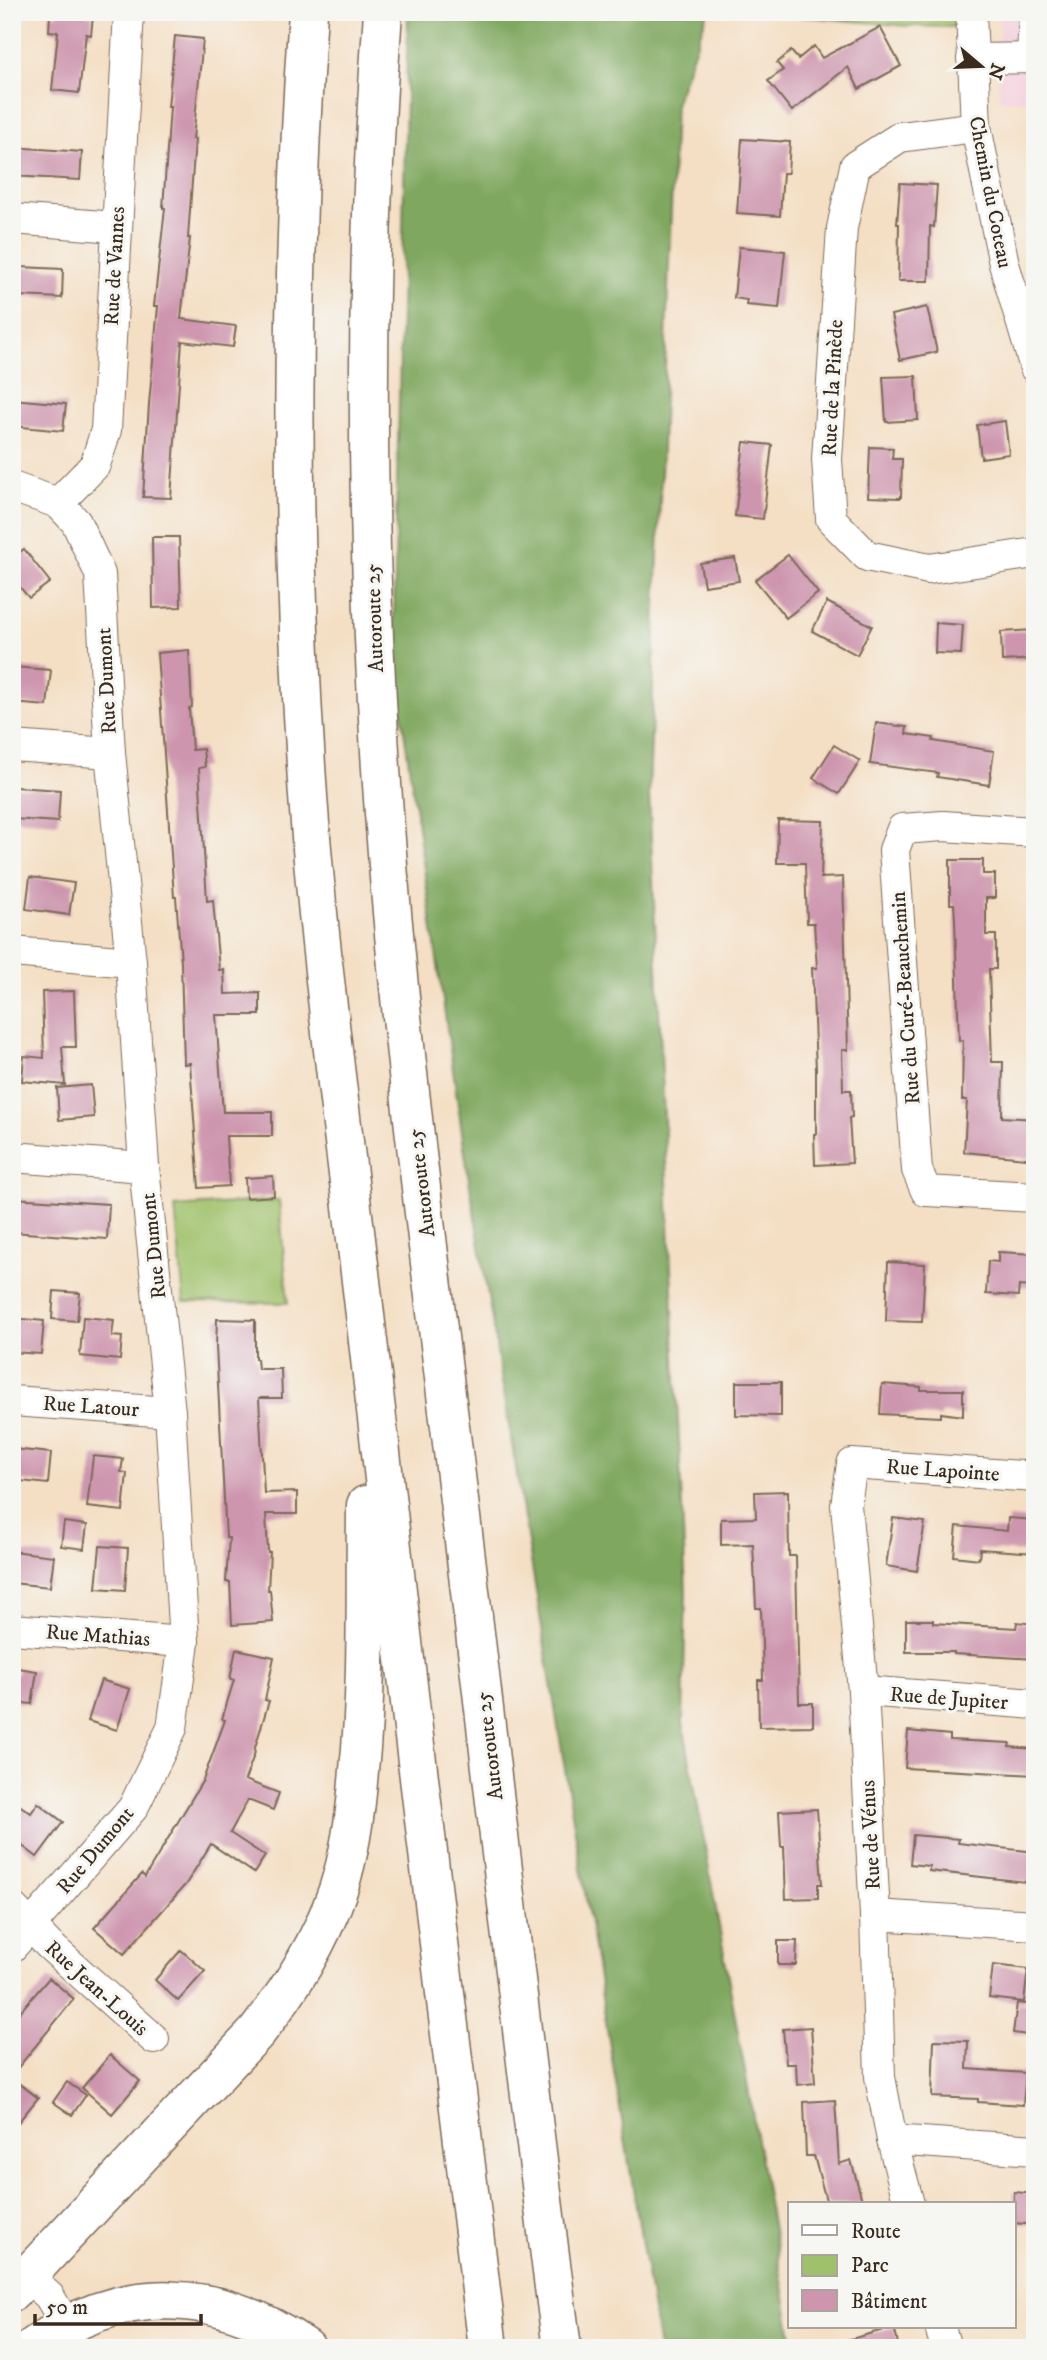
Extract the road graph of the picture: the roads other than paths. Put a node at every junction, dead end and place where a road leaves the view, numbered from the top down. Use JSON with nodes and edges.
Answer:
{"nodes":[{"id":1,"x":129,"y":12,"type":"edge"},
{"id":2,"x":308,"y":12,"type":"edge"},
{"id":3,"x":383,"y":12,"type":"edge"},
{"id":4,"x":971,"y":12,"type":"edge"},
{"id":5,"x":1034,"y":12,"type":"edge"},
{"id":6,"x":1033,"y":57,"type":"edge"},
{"id":7,"x":972,"y":59,"type":"junction"},
{"id":8,"x":976,"y":127,"type":"junction"},
{"id":9,"x":12,"y":219,"type":"edge"},
{"id":10,"x":116,"y":227,"type":"junction"},
{"id":11,"x":1035,"y":368,"type":"edge"},
{"id":12,"x":12,"y":487,"type":"edge"},
{"id":13,"x":58,"y":503,"type":"junction"},
{"id":14,"x":1035,"y":553,"type":"edge"},
{"id":15,"x":12,"y":746,"type":"edge"},
{"id":16,"x":110,"y":753,"type":"junction"},
{"id":17,"x":1035,"y":832,"type":"edge"},
{"id":18,"x":12,"y":952,"type":"edge"},
{"id":19,"x":131,"y":961,"type":"junction"},
{"id":20,"x":12,"y":1157,"type":"edge"},
{"id":21,"x":144,"y":1167,"type":"junction"},
{"id":22,"x":1035,"y":1197,"type":"edge"},
{"id":23,"x":368,"y":1339,"type":"junction"},
{"id":24,"x":12,"y":1401,"type":"edge"},
{"id":25,"x":170,"y":1412,"type":"junction"},
{"id":26,"x":852,"y":1464,"type":"joint"},
{"id":27,"x":1035,"y":1477,"type":"edge"},
{"id":28,"x":12,"y":1629,"type":"edge"},
{"id":29,"x":184,"y":1642,"type":"junction"},
{"id":30,"x":863,"y":1691,"type":"junction"},
{"id":31,"x":1035,"y":1704,"type":"edge"},
{"id":32,"x":875,"y":1915,"type":"junction"},
{"id":33,"x":1035,"y":1926,"type":"edge"},
{"id":34,"x":18,"y":1927,"type":"edge"},
{"id":35,"x":154,"y":2039,"type":"dead end"},
{"id":36,"x":892,"y":2140,"type":"junction"},
{"id":37,"x":1035,"y":2150,"type":"edge"},
{"id":38,"x":908,"y":2202,"type":"edge"},
{"id":39,"x":19,"y":2284,"type":"edge"},
{"id":40,"x":67,"y":2326,"type":"junction"},
{"id":41,"x":940,"y":2328,"type":"edge"},
{"id":42,"x":562,"y":2340,"type":"edge"},
{"id":43,"x":32,"y":2348,"type":"edge"},
{"id":44,"x":306,"y":2348,"type":"edge"},
{"id":45,"x":488,"y":2348,"type":"edge"},
{"id":46,"x":946,"y":2348,"type":"edge"}],
"edges":[{"from":1,"to":10,"type":"street","name":"Rue de Vannes"},
{"from":2,"to":23,"type":"highway"},
{"from":3,"to":42,"type":"highway","name":"Autoroute 25"},
{"from":4,"to":7,"type":"street","name":"Chemin du Coteau"},
{"from":5,"to":6,"type":"street"},
{"from":6,"to":7,"type":"street"},
{"from":7,"to":8,"type":"street","name":"Chemin du Coteau"},
{"from":8,"to":11,"type":"street","name":"Chemin du Coteau"},
{"from":8,"to":14,"type":"street","name":"Rue de la Pinède"},
{"from":9,"to":10,"type":"street"},
{"from":10,"to":13,"type":"street","name":"Rue de Vannes"},
{"from":12,"to":13,"type":"street"},
{"from":13,"to":16,"type":"street","name":"Rue Dumont"},
{"from":15,"to":16,"type":"street"},
{"from":16,"to":19,"type":"street","name":"Rue Dumont"},
{"from":17,"to":22,"type":"street","name":"Rue du Curé-Beauchemin"},
{"from":18,"to":19,"type":"street"},
{"from":19,"to":21,"type":"street","name":"Rue Dumont"},
{"from":20,"to":21,"type":"street"},
{"from":21,"to":25,"type":"street","name":"Rue Dumont"},
{"from":23,"to":39,"type":"highway"},
{"from":23,"to":45,"type":"highway"},
{"from":24,"to":25,"type":"street","name":"Rue Latour"},
{"from":25,"to":29,"type":"street","name":"Rue Dumont"},
{"from":26,"to":27,"type":"street","name":"Rue Lapointe"},
{"from":26,"to":30,"type":"street","name":"Rue de Vénus"},
{"from":28,"to":29,"type":"street","name":"Rue Mathias"},
{"from":29,"to":34,"type":"street","name":"Rue Dumont"},
{"from":30,"to":31,"type":"street","name":"Rue de Jupiter"},
{"from":30,"to":32,"type":"street","name":"Rue de Vénus"},
{"from":32,"to":33,"type":"street"},
{"from":32,"to":36,"type":"street","name":"Rue de Vénus"},
{"from":34,"to":35,"type":"street","name":"Rue Jean-Louis"},
{"from":36,"to":37,"type":"street"},
{"from":36,"to":38,"type":"street","name":"Rue de Vénus"},
{"from":39,"to":40,"type":"street"},
{"from":40,"to":43,"type":"highway"},
{"from":40,"to":44,"type":"highway"},
{"from":41,"to":46,"type":"street"}]}
